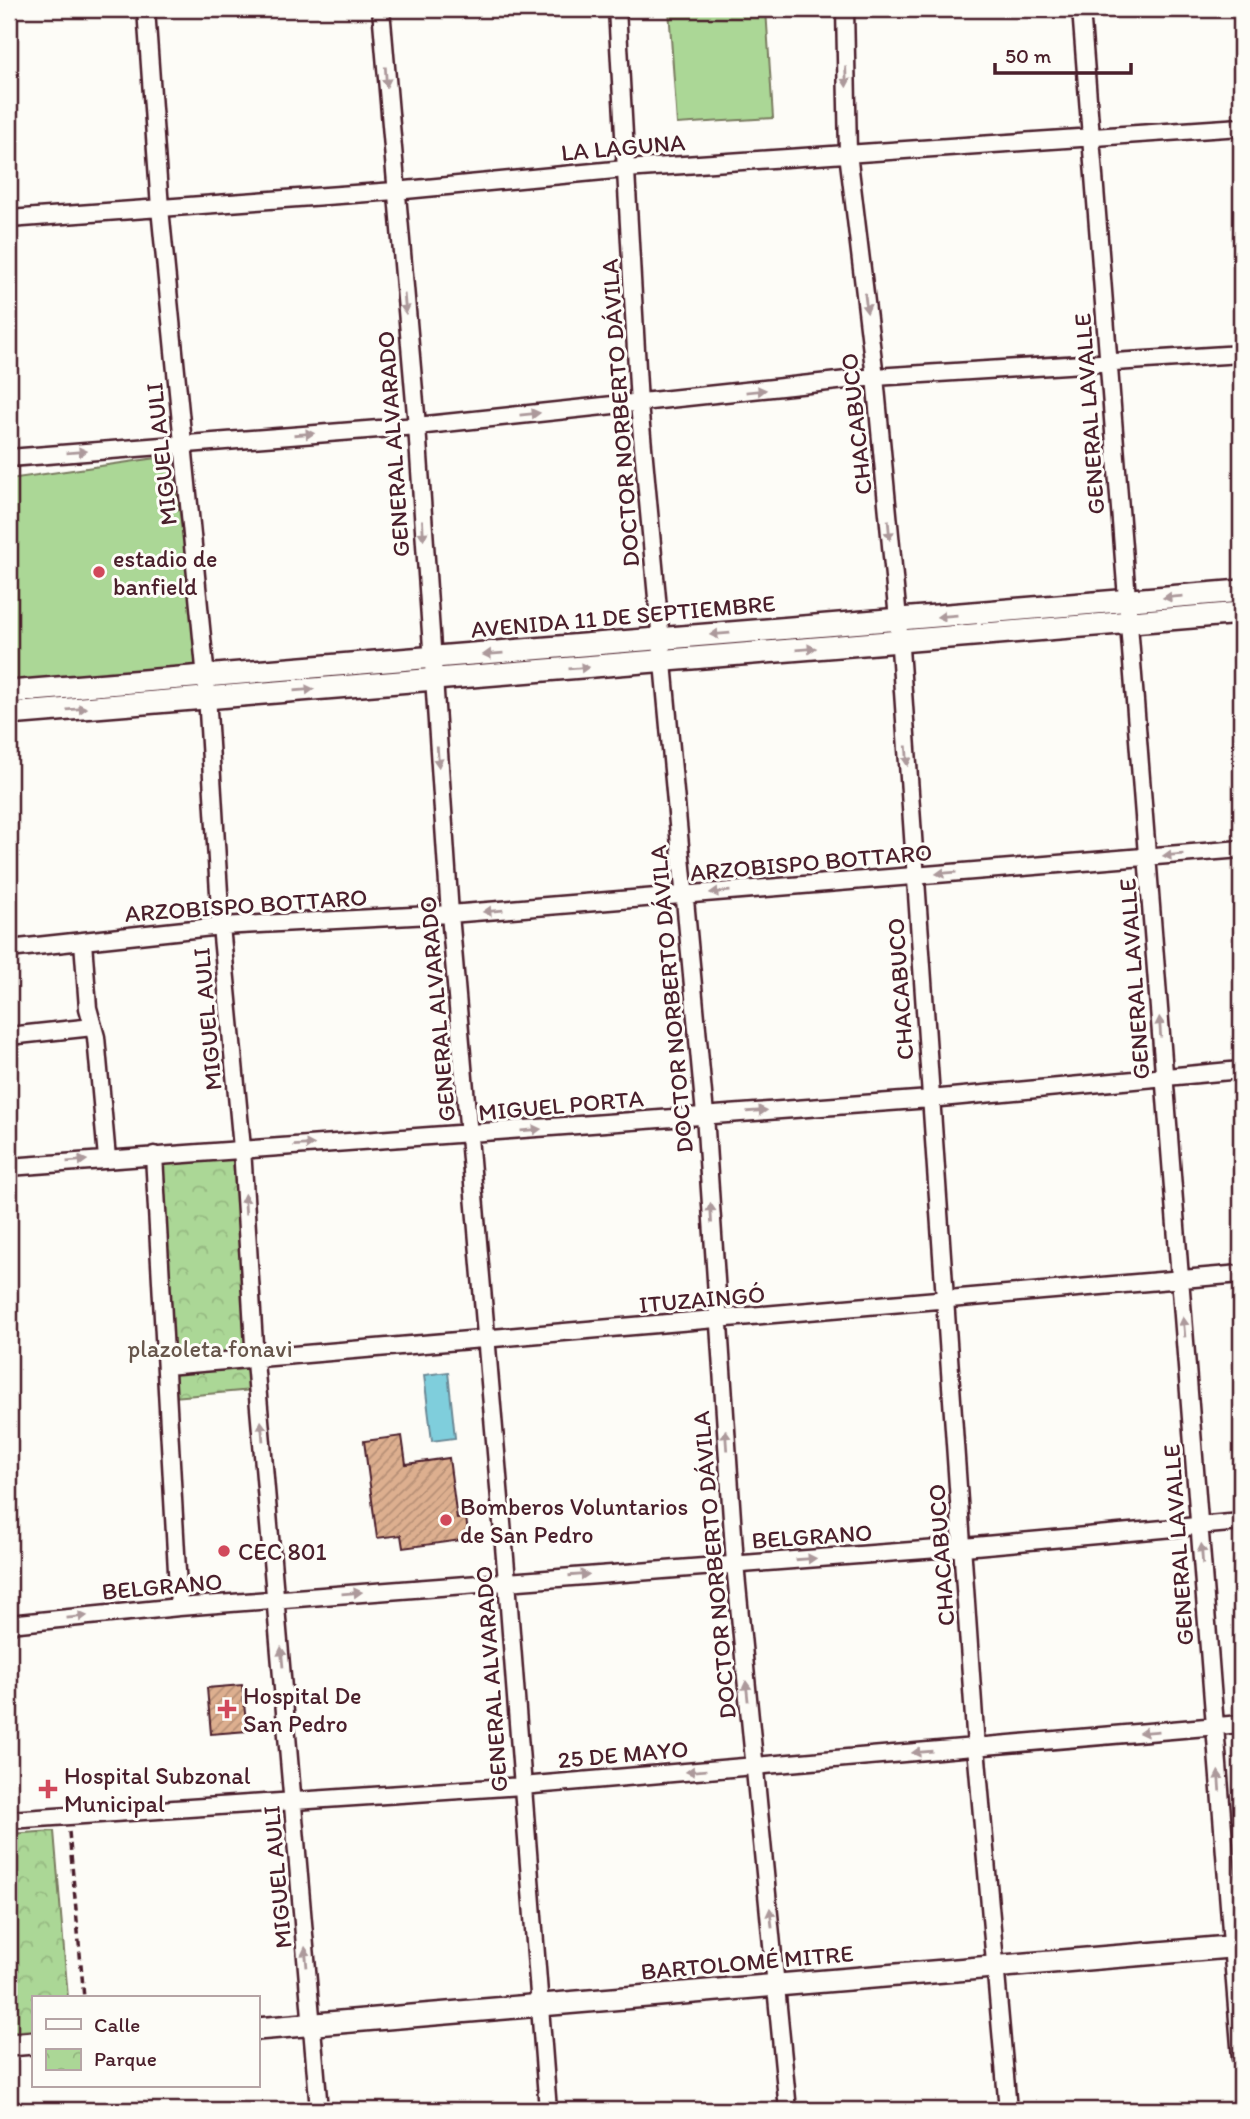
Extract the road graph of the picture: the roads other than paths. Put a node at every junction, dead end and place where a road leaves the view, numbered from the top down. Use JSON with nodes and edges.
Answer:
{"nodes":[{"id":1,"x":146,"y":9,"type":"edge"},
{"id":2,"x":382,"y":9,"type":"edge"},
{"id":3,"x":617,"y":9,"type":"edge"},
{"id":4,"x":845,"y":9,"type":"edge"},
{"id":5,"x":1081,"y":9,"type":"edge"},
{"id":6,"x":1241,"y":127,"type":"edge"},
{"id":7,"x":1091,"y":140,"type":"junction"},
{"id":8,"x":848,"y":153,"type":"junction"},
{"id":9,"x":625,"y":169,"type":"junction"},
{"id":10,"x":395,"y":191,"type":"junction"},
{"id":11,"x":160,"y":208,"type":"junction"},
{"id":12,"x":9,"y":219,"type":"edge"},
{"id":13,"x":1241,"y":354,"type":"edge"},
{"id":14,"x":1108,"y":363,"type":"junction"},
{"id":15,"x":875,"y":377,"type":"junction"},
{"id":16,"x":639,"y":404,"type":"junction"},
{"id":17,"x":417,"y":426,"type":"junction"},
{"id":18,"x":183,"y":444,"type":"junction"},
{"id":19,"x":9,"y":458,"type":"edge"},
{"id":20,"x":1241,"y":591,"type":"edge"},
{"id":21,"x":1126,"y":601,"type":"junction"},
{"id":22,"x":1241,"y":613,"type":"edge"},
{"id":23,"x":898,"y":620,"type":"junction"},
{"id":24,"x":1127,"y":623,"type":"junction"},
{"id":25,"x":899,"y":642,"type":"junction"},
{"id":26,"x":662,"y":650,"type":"junction"},
{"id":27,"x":431,"y":669,"type":"junction"},
{"id":28,"x":207,"y":688,"type":"junction"},
{"id":29,"x":9,"y":692,"type":"edge"},
{"id":30,"x":9,"y":714,"type":"edge"},
{"id":31,"x":1241,"y":849,"type":"edge"},
{"id":32,"x":1147,"y":857,"type":"junction"},
{"id":33,"x":915,"y":876,"type":"junction"},
{"id":34,"x":684,"y":895,"type":"junction"},
{"id":35,"x":450,"y":914,"type":"junction"},
{"id":36,"x":221,"y":926,"type":"junction"},
{"id":37,"x":83,"y":942,"type":"junction"},
{"id":38,"x":9,"y":949,"type":"edge"},
{"id":39,"x":93,"y":1027,"type":"junction"},
{"id":40,"x":9,"y":1036,"type":"edge"},
{"id":41,"x":1241,"y":1070,"type":"edge"},
{"id":42,"x":1164,"y":1077,"type":"junction"},
{"id":43,"x":930,"y":1099,"type":"junction"},
{"id":44,"x":705,"y":1115,"type":"junction"},
{"id":45,"x":471,"y":1135,"type":"junction"},
{"id":46,"x":242,"y":1148,"type":"junction"},
{"id":47,"x":154,"y":1155,"type":"junction"},
{"id":48,"x":107,"y":1158,"type":"junction"},
{"id":49,"x":9,"y":1167,"type":"edge"},
{"id":50,"x":1241,"y":1274,"type":"edge"},
{"id":51,"x":1180,"y":1280,"type":"junction"},
{"id":52,"x":943,"y":1300,"type":"junction"},
{"id":53,"x":717,"y":1321,"type":"junction"},
{"id":54,"x":486,"y":1341,"type":"junction"},
{"id":55,"x":255,"y":1361,"type":"junction"},
{"id":56,"x":166,"y":1366,"type":"junction"},
{"id":57,"x":1241,"y":1522,"type":"edge"},
{"id":58,"x":1199,"y":1526,"type":"junction"},
{"id":59,"x":964,"y":1547,"type":"junction"},
{"id":60,"x":734,"y":1564,"type":"junction"},
{"id":61,"x":507,"y":1581,"type":"junction"},
{"id":62,"x":277,"y":1599,"type":"junction"},
{"id":63,"x":179,"y":1607,"type":"junction"},
{"id":64,"x":9,"y":1624,"type":"edge"},
{"id":65,"x":1241,"y":1724,"type":"edge"},
{"id":66,"x":1215,"y":1726,"type":"junction"},
{"id":67,"x":976,"y":1747,"type":"junction"},
{"id":68,"x":755,"y":1766,"type":"junction"},
{"id":69,"x":522,"y":1786,"type":"junction"},
{"id":70,"x":294,"y":1802,"type":"junction"},
{"id":71,"x":9,"y":1820,"type":"edge"},
{"id":72,"x":1237,"y":1946,"type":"edge"},
{"id":73,"x":996,"y":1967,"type":"junction"},
{"id":74,"x":778,"y":1986,"type":"junction"},
{"id":75,"x":539,"y":2006,"type":"junction"},
{"id":76,"x":312,"y":2025,"type":"junction"},
{"id":77,"x":259,"y":2029,"type":"edge"},
{"id":78,"x":32,"y":2043,"type":"edge"},
{"id":79,"x":9,"y":2045,"type":"edge"},
{"id":80,"x":1241,"y":2059,"type":"edge"},
{"id":81,"x":319,"y":2110,"type":"edge"},
{"id":82,"x":548,"y":2110,"type":"edge"},
{"id":83,"x":788,"y":2110,"type":"edge"},
{"id":84,"x":1008,"y":2110,"type":"edge"}],
"edges":[{"from":1,"to":11,"type":"street","name":"MIGUEL AULI"},
{"from":2,"to":10,"type":"street","name":"GENERAL ALVARADO","one_way":true},
{"from":3,"to":9,"type":"street","name":"DOCTOR NORBERTO DÁVILA"},
{"from":4,"to":8,"type":"street","name":"CHACABUCO","one_way":true},
{"from":5,"to":7,"type":"street","name":"GENERAL LAVALLE"},
{"from":6,"to":7,"type":"street","name":"LA LAGUNA"},
{"from":7,"to":8,"type":"street","name":"LA LAGUNA"},
{"from":7,"to":14,"type":"street","name":"GENERAL LAVALLE"},
{"from":8,"to":9,"type":"street","name":"LA LAGUNA"},
{"from":8,"to":15,"type":"street","name":"CHACABUCO","one_way":true},
{"from":9,"to":10,"type":"street","name":"LA LAGUNA"},
{"from":9,"to":16,"type":"street","name":"DOCTOR NORBERTO DÁVILA"},
{"from":10,"to":11,"type":"street","name":"LA LAGUNA"},
{"from":10,"to":17,"type":"street","name":"GENERAL ALVARADO","one_way":true},
{"from":11,"to":12,"type":"street","name":"LA LAGUNA"},
{"from":11,"to":18,"type":"street","name":"MIGUEL AULI"},
{"from":13,"to":14,"type":"street"},
{"from":14,"to":15,"type":"street"},
{"from":14,"to":21,"type":"street","name":"GENERAL LAVALLE"},
{"from":16,"to":15,"type":"street","one_way":true},
{"from":15,"to":23,"type":"street","name":"CHACABUCO","one_way":true},
{"from":17,"to":16,"type":"street","one_way":true},
{"from":16,"to":26,"type":"street","name":"DOCTOR NORBERTO DÁVILA"},
{"from":18,"to":17,"type":"street","one_way":true},
{"from":17,"to":27,"type":"street","name":"GENERAL ALVARADO","one_way":true},
{"from":19,"to":18,"type":"street","one_way":true},
{"from":18,"to":28,"type":"street","name":"MIGUEL AULI"},
{"from":20,"to":21,"type":"main road","name":"AVENIDA 11 DE SEPTIEMBRE","one_way":true},
{"from":21,"to":23,"type":"main road","name":"AVENIDA 11 DE SEPTIEMBRE","one_way":true},
{"from":21,"to":24,"type":"street","name":"GENERAL LAVALLE"},
{"from":22,"to":24,"type":"main road","name":"AVENIDA 11 DE SEPTIEMBRE"},
{"from":23,"to":25,"type":"street","name":"CHACABUCO"},
{"from":23,"to":26,"type":"main road","name":"AVENIDA 11 DE SEPTIEMBRE","one_way":true},
{"from":24,"to":25,"type":"main road","name":"AVENIDA 11 DE SEPTIEMBRE"},
{"from":24,"to":32,"type":"street","name":"GENERAL LAVALLE"},
{"from":26,"to":25,"type":"main road","name":"AVENIDA 11 DE SEPTIEMBRE","one_way":true},
{"from":25,"to":33,"type":"street","name":"CHACABUCO","one_way":true},
{"from":26,"to":27,"type":"main road","name":"AVENIDA 11 DE SEPTIEMBRE"},
{"from":26,"to":34,"type":"street","name":"DOCTOR NORBERTO DÁVILA"},
{"from":27,"to":28,"type":"main road","name":"AVENIDA 11 DE SEPTIEMBRE"},
{"from":27,"to":35,"type":"street","name":"GENERAL ALVARADO","one_way":true},
{"from":28,"to":29,"type":"main road","name":"AVENIDA 11 DE SEPTIEMBRE"},
{"from":30,"to":28,"type":"main road","name":"AVENIDA 11 DE SEPTIEMBRE","one_way":true},
{"from":28,"to":36,"type":"street","name":"MIGUEL AULI"},
{"from":31,"to":32,"type":"street","name":"ARZOBISPO BOTTARO","one_way":true},
{"from":32,"to":33,"type":"street","name":"ARZOBISPO BOTTARO","one_way":true},
{"from":42,"to":32,"type":"street","name":"GENERAL LAVALLE","one_way":true},
{"from":33,"to":34,"type":"street","name":"ARZOBISPO BOTTARO","one_way":true},
{"from":33,"to":43,"type":"street","name":"CHACABUCO"},
{"from":34,"to":35,"type":"street","name":"ARZOBISPO BOTTARO","one_way":true},
{"from":34,"to":44,"type":"street","name":"DOCTOR NORBERTO DÁVILA"},
{"from":35,"to":36,"type":"street","name":"ARZOBISPO BOTTARO"},
{"from":35,"to":45,"type":"street","name":"GENERAL ALVARADO"},
{"from":36,"to":37,"type":"street","name":"ARZOBISPO BOTTARO"},
{"from":36,"to":46,"type":"street","name":"MIGUEL AULI"},
{"from":37,"to":38,"type":"street","name":"ARZOBISPO BOTTARO"},
{"from":37,"to":39,"type":"street"},
{"from":39,"to":40,"type":"street"},
{"from":39,"to":48,"type":"street"},
{"from":41,"to":42,"type":"street","name":"MIGUEL PORTA"},
{"from":42,"to":43,"type":"street","name":"MIGUEL PORTA"},
{"from":42,"to":51,"type":"street","name":"GENERAL LAVALLE"},
{"from":44,"to":43,"type":"street","name":"MIGUEL PORTA","one_way":true},
{"from":43,"to":52,"type":"street","name":"CHACABUCO"},
{"from":45,"to":44,"type":"street","name":"MIGUEL PORTA","one_way":true},
{"from":53,"to":44,"type":"street","name":"DOCTOR NORBERTO DÁVILA","one_way":true},
{"from":46,"to":45,"type":"street","name":"MIGUEL PORTA","one_way":true},
{"from":45,"to":54,"type":"street","name":"GENERAL ALVARADO"},
{"from":46,"to":47,"type":"street","name":"MIGUEL PORTA"},
{"from":55,"to":46,"type":"street","name":"MIGUEL AULI","one_way":true},
{"from":47,"to":48,"type":"street","name":"MIGUEL PORTA"},
{"from":47,"to":56,"type":"street"},
{"from":49,"to":48,"type":"street","name":"MIGUEL PORTA","one_way":true},
{"from":50,"to":51,"type":"street","name":"ITUZAINGÓ"},
{"from":51,"to":52,"type":"street","name":"ITUZAINGÓ"},
{"from":58,"to":51,"type":"street","name":"GENERAL LAVALLE","one_way":true},
{"from":52,"to":53,"type":"street","name":"ITUZAINGÓ"},
{"from":52,"to":59,"type":"street","name":"CHACABUCO"},
{"from":53,"to":54,"type":"street","name":"ITUZAINGÓ"},
{"from":60,"to":53,"type":"street","name":"DOCTOR NORBERTO DÁVILA","one_way":true},
{"from":54,"to":55,"type":"street","name":"ITUZAINGÓ"},
{"from":54,"to":61,"type":"street","name":"GENERAL ALVARADO"},
{"from":55,"to":56,"type":"street","name":"ITUZAINGÓ"},
{"from":62,"to":55,"type":"street","name":"MIGUEL AULI","one_way":true},
{"from":56,"to":63,"type":"street"},
{"from":57,"to":58,"type":"street","name":"BELGRANO"},
{"from":58,"to":59,"type":"street","name":"BELGRANO"},
{"from":66,"to":58,"type":"street","name":"GENERAL LAVALLE","one_way":true},
{"from":60,"to":59,"type":"street","name":"BELGRANO","one_way":true},
{"from":59,"to":67,"type":"street","name":"CHACABUCO"},
{"from":61,"to":60,"type":"street","name":"BELGRANO","one_way":true},
{"from":68,"to":60,"type":"street","name":"DOCTOR NORBERTO DÁVILA","one_way":true},
{"from":62,"to":61,"type":"street","name":"BELGRANO","one_way":true},
{"from":61,"to":69,"type":"street","name":"GENERAL ALVARADO"},
{"from":62,"to":63,"type":"street","name":"BELGRANO"},
{"from":70,"to":62,"type":"street","name":"MIGUEL AULI","one_way":true},
{"from":64,"to":63,"type":"street","name":"BELGRANO","one_way":true},
{"from":65,"to":66,"type":"street","name":"25 DE MAYO"},
{"from":66,"to":67,"type":"street","name":"25 DE MAYO","one_way":true},
{"from":72,"to":66,"type":"street","name":"GENERAL LAVALLE","one_way":true},
{"from":67,"to":68,"type":"street","name":"25 DE MAYO","one_way":true},
{"from":67,"to":73,"type":"street","name":"CHACABUCO"},
{"from":68,"to":69,"type":"street","name":"25 DE MAYO","one_way":true},
{"from":74,"to":68,"type":"street","name":"DOCTOR NORBERTO DÁVILA","one_way":true},
{"from":69,"to":70,"type":"street","name":"25 DE MAYO"},
{"from":69,"to":75,"type":"street","name":"GENERAL ALVARADO"},
{"from":70,"to":71,"type":"street","name":"25 DE MAYO"},
{"from":76,"to":70,"type":"street","name":"MIGUEL AULI","one_way":true},
{"from":72,"to":73,"type":"main road","name":"BARTOLOMÉ MITRE"},
{"from":72,"to":80,"type":"street","name":"GENERAL LAVALLE"},
{"from":73,"to":74,"type":"main road","name":"BARTOLOMÉ MITRE"},
{"from":73,"to":84,"type":"street","name":"CHACABUCO"},
{"from":74,"to":75,"type":"main road","name":"BARTOLOMÉ MITRE"},
{"from":74,"to":83,"type":"street","name":"DOCTOR NORBERTO DÁVILA"},
{"from":75,"to":76,"type":"main road","name":"BARTOLOMÉ MITRE"},
{"from":75,"to":82,"type":"street","name":"GENERAL ALVARADO"},
{"from":76,"to":77,"type":"main road","name":"BARTOLOMÉ MITRE"},
{"from":76,"to":81,"type":"street","name":"MIGUEL AULI"},
{"from":78,"to":79,"type":"main road"}]}
